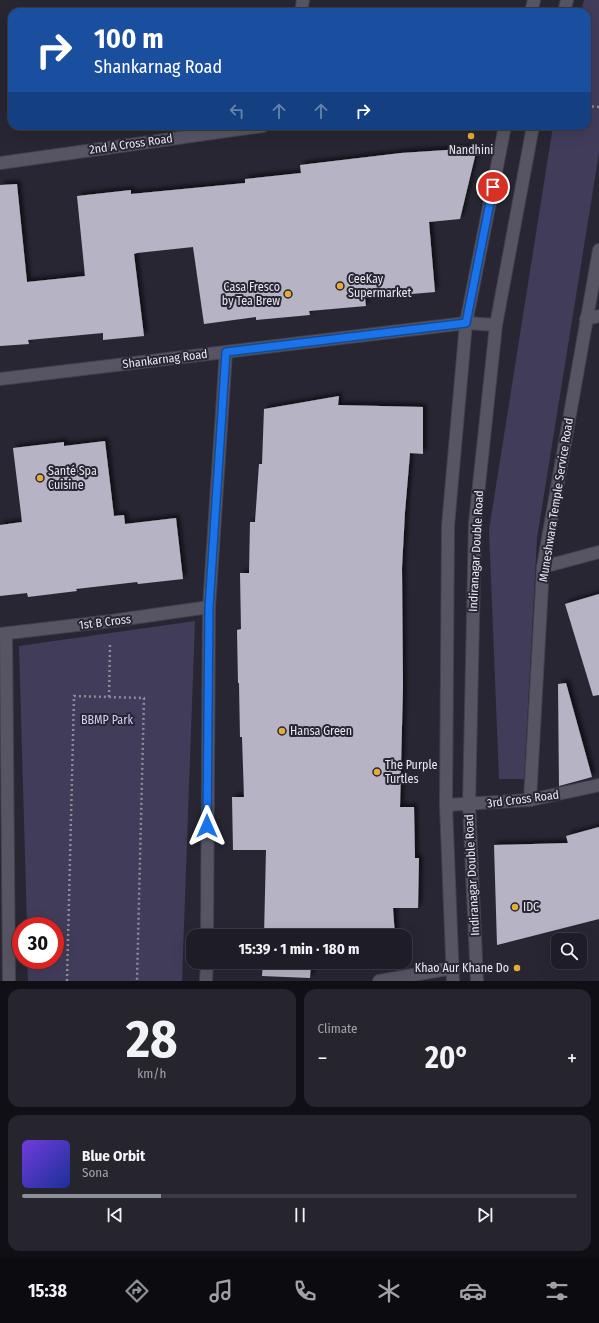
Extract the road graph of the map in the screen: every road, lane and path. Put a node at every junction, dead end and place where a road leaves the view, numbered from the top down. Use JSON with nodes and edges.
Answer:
{"nodes":[{"id":1,"x":235,"y":130,"type":"edge"},
{"id":2,"x":504,"y":130,"type":"edge"},
{"id":3,"x":532,"y":130,"type":"edge"},
{"id":4,"x":0,"y":163,"type":"edge"},
{"id":5,"x":599,"y":250,"type":"edge"},
{"id":6,"x":599,"y":316,"type":"edge"},
{"id":7,"x":586,"y":319,"type":"junction"},
{"id":8,"x":466,"y":323,"type":"junction"},
{"id":9,"x":496,"y":324,"type":"junction"},
{"id":10,"x":226,"y":352,"type":"junction"},
{"id":11,"x":0,"y":379,"type":"edge"},
{"id":12,"x":599,"y":552,"type":"edge"},
{"id":13,"x":543,"y":567,"type":"junction"},
{"id":14,"x":209,"y":607,"type":"junction"},
{"id":15,"x":111,"y":621,"type":"junction"},
{"id":16,"x":3,"y":634,"type":"edge"},
{"id":17,"x":108,"y":697,"type":"junction"},
{"id":18,"x":599,"y":785,"type":"edge"},
{"id":19,"x":530,"y":800,"type":"junction"},
{"id":20,"x":446,"y":805,"type":"junction"},
{"id":21,"x":469,"y":805,"type":"junction"},
{"id":22,"x":207,"y":929,"type":"edge"},
{"id":23,"x":452,"y":968,"type":"junction"},
{"id":24,"x":206,"y":969,"type":"edge"},
{"id":25,"x":9,"y":981,"type":"edge"},
{"id":26,"x":67,"y":981,"type":"edge"},
{"id":27,"x":137,"y":981,"type":"edge"},
{"id":28,"x":206,"y":981,"type":"edge"},
{"id":29,"x":379,"y":981,"type":"edge"},
{"id":30,"x":453,"y":981,"type":"edge"},
{"id":31,"x":477,"y":981,"type":"edge"}],
"edges":[{"from":1,"to":4,"type":"street","name":"2nd A Cross Road"},
{"from":2,"to":8,"type":"street","name":"Indiranagar Double Road"},
{"from":3,"to":9,"type":"street","name":"Indiranagar Double Road"},
{"from":5,"to":7,"type":"street","name":"Muneshwara Temple Service Road"},
{"from":6,"to":7,"type":"street"},
{"from":7,"to":13,"type":"street","name":"Muneshwara Temple Service Road"},
{"from":8,"to":9,"type":"street","name":"Shankarnag Road"},
{"from":8,"to":10,"type":"street","name":"Shankarnag Road"},
{"from":8,"to":20,"type":"street","name":"Indiranagar Double Road"},
{"from":9,"to":21,"type":"street","name":"Indiranagar Double Road"},
{"from":10,"to":11,"type":"street","name":"Shankarnag Road"},
{"from":10,"to":14,"type":"street"},
{"from":12,"to":13,"type":"street"},
{"from":13,"to":19,"type":"street","name":"Muneshwara Temple Service Road"},
{"from":14,"to":15,"type":"street","name":"1st B Cross"},
{"from":14,"to":22,"type":"street"},
{"from":15,"to":16,"type":"street","name":"1st B Cross"},
{"from":15,"to":17,"type":"path"},
{"from":16,"to":25,"type":"street"},
{"from":17,"to":26,"type":"path"},
{"from":17,"to":27,"type":"path"},
{"from":18,"to":19,"type":"street","name":"3rd Cross Road"},
{"from":19,"to":21,"type":"street","name":"3rd Cross Road"},
{"from":20,"to":21,"type":"street","name":"3rd Cross Road"},
{"from":20,"to":23,"type":"street","name":"Indiranagar Double Road"},
{"from":21,"to":31,"type":"street","name":"Indiranagar Double Road"},
{"from":23,"to":29,"type":"street"},
{"from":23,"to":30,"type":"street","name":"Indiranagar Double Road"},
{"from":24,"to":28,"type":"street"}]}
